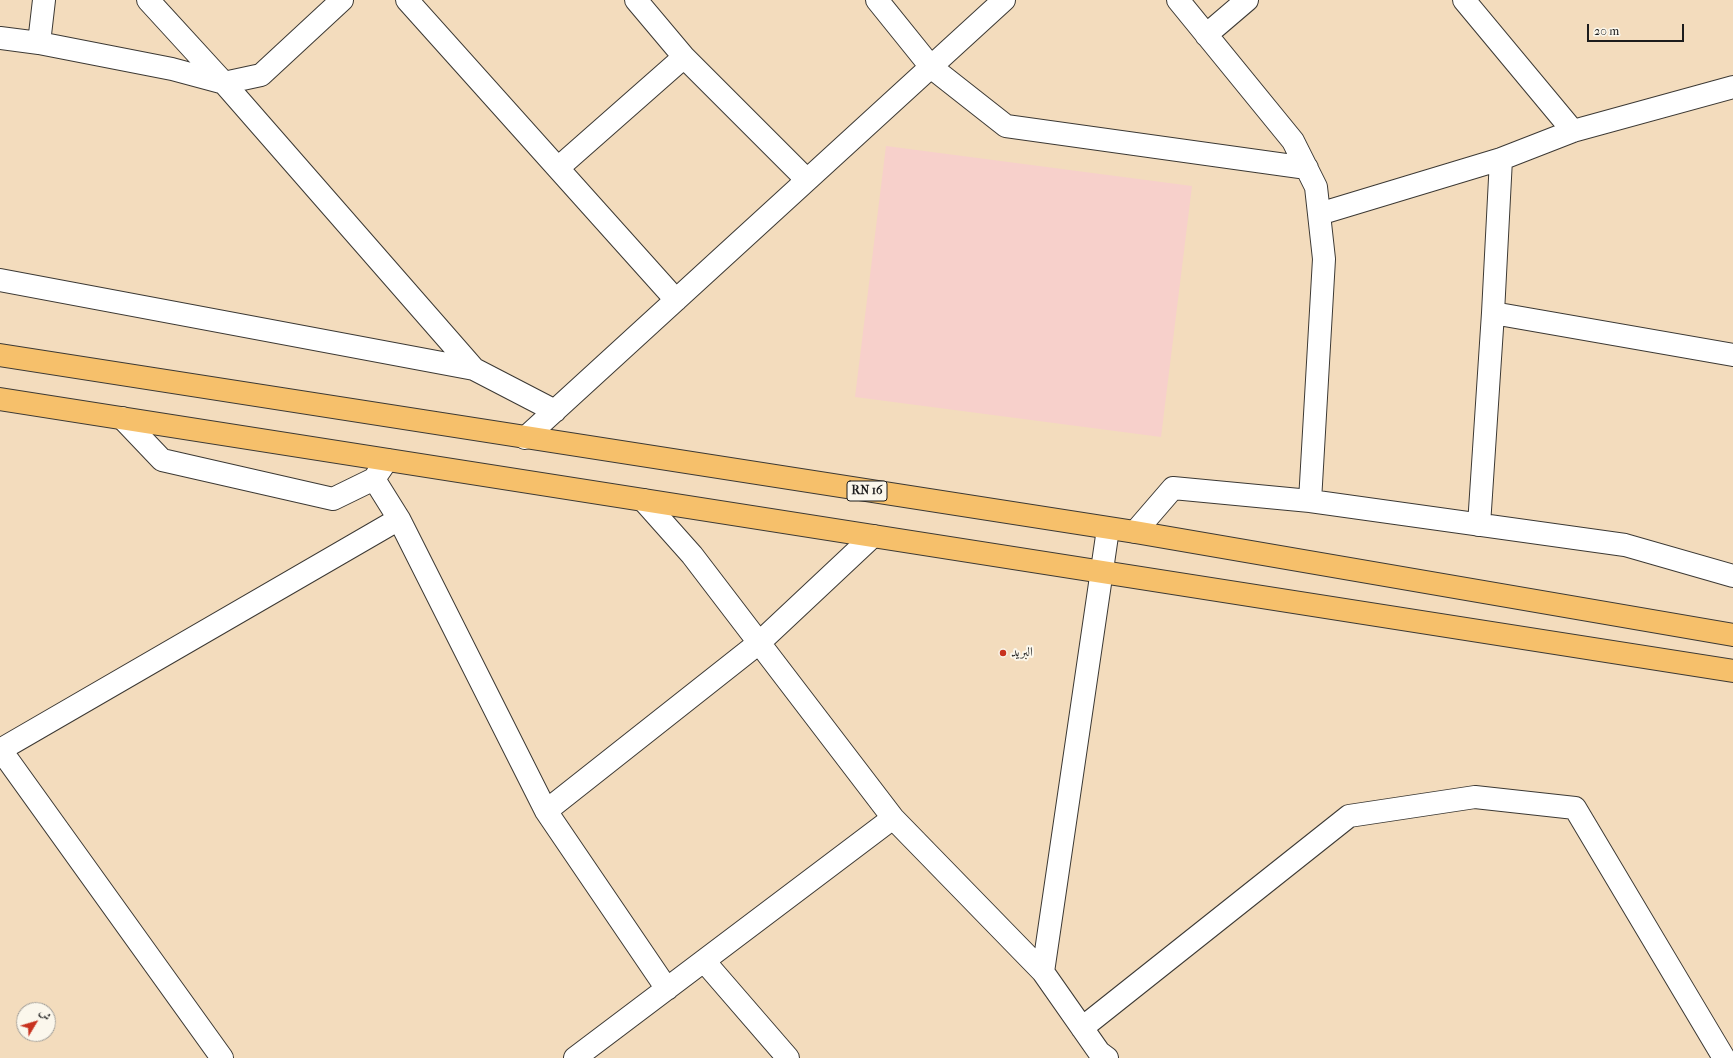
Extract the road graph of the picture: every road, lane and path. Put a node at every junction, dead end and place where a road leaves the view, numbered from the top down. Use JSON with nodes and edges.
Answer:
{"nodes":[{"id":1,"x":44,"y":0,"type":"edge"},
{"id":2,"x":148,"y":0,"type":"edge"},
{"id":3,"x":342,"y":0,"type":"edge"},
{"id":4,"x":407,"y":0,"type":"edge"},
{"id":5,"x":636,"y":0,"type":"edge"},
{"id":6,"x":877,"y":0,"type":"edge"},
{"id":7,"x":1004,"y":0,"type":"edge"},
{"id":8,"x":1178,"y":0,"type":"edge"},
{"id":9,"x":1247,"y":0,"type":"edge"},
{"id":10,"x":1464,"y":0,"type":"edge"},
{"id":11,"x":1206,"y":35,"type":"junction"},
{"id":12,"x":0,"y":38,"type":"edge"},
{"id":13,"x":39,"y":43,"type":"junction"},
{"id":14,"x":684,"y":57,"type":"junction"},
{"id":15,"x":931,"y":67,"type":"junction"},
{"id":16,"x":224,"y":83,"type":"junction"},
{"id":17,"x":1733,"y":87,"type":"edge"},
{"id":18,"x":1573,"y":132,"type":"junction"},
{"id":19,"x":1501,"y":159,"type":"junction"},
{"id":20,"x":558,"y":168,"type":"junction"},
{"id":21,"x":1307,"y":168,"type":"junction"},
{"id":22,"x":807,"y":180,"type":"junction"},
{"id":23,"x":1319,"y":214,"type":"junction"},
{"id":24,"x":0,"y":280,"type":"edge"},
{"id":25,"x":676,"y":300,"type":"junction"},
{"id":26,"x":1493,"y":313,"type":"junction"},
{"id":27,"x":0,"y":355,"type":"edge"},
{"id":28,"x":1733,"y":355,"type":"edge"},
{"id":29,"x":474,"y":369,"type":"junction"},
{"id":30,"x":0,"y":399,"type":"edge"},
{"id":31,"x":555,"y":411,"type":"junction"},
{"id":32,"x":122,"y":418,"type":"junction"},
{"id":33,"x":526,"y":438,"type":"junction"},
{"id":34,"x":386,"y":460,"type":"junction"},
{"id":35,"x":374,"y":479,"type":"junction"},
{"id":36,"x":643,"y":500,"type":"junction"},
{"id":37,"x":1310,"y":501,"type":"junction"},
{"id":38,"x":399,"y":519,"type":"junction"},
{"id":39,"x":1479,"y":525,"type":"junction"},
{"id":40,"x":1108,"y":529,"type":"junction"},
{"id":41,"x":1135,"y":532,"type":"junction"},
{"id":42,"x":873,"y":536,"type":"junction"},
{"id":43,"x":1101,"y":572,"type":"junction"},
{"id":44,"x":1733,"y":576,"type":"edge"},
{"id":45,"x":1733,"y":635,"type":"edge"},
{"id":46,"x":760,"y":642,"type":"junction"},
{"id":47,"x":1733,"y":671,"type":"edge"},
{"id":48,"x":0,"y":750,"type":"edge"},
{"id":49,"x":546,"y":811,"type":"junction"},
{"id":50,"x":893,"y":818,"type":"junction"},
{"id":51,"x":704,"y":960,"type":"junction"},
{"id":52,"x":1043,"y":972,"type":"junction"},
{"id":53,"x":667,"y":989,"type":"junction"},
{"id":54,"x":1082,"y":1028,"type":"junction"},
{"id":55,"x":222,"y":1058,"type":"edge"},
{"id":56,"x":575,"y":1058,"type":"edge"},
{"id":57,"x":788,"y":1058,"type":"edge"},
{"id":58,"x":1107,"y":1058,"type":"edge"},
{"id":59,"x":1724,"y":1058,"type":"edge"}],
"edges":[{"from":1,"to":13,"type":"street"},
{"from":2,"to":16,"type":"street"},
{"from":3,"to":16,"type":"street"},
{"from":4,"to":20,"type":"street"},
{"from":5,"to":14,"type":"street"},
{"from":6,"to":15,"type":"street"},
{"from":7,"to":15,"type":"street"},
{"from":8,"to":11,"type":"street"},
{"from":9,"to":11,"type":"street"},
{"from":10,"to":18,"type":"street"},
{"from":11,"to":21,"type":"street"},
{"from":12,"to":13,"type":"street"},
{"from":13,"to":16,"type":"street"},
{"from":14,"to":20,"type":"street"},
{"from":14,"to":22,"type":"street"},
{"from":15,"to":21,"type":"street"},
{"from":15,"to":22,"type":"street"},
{"from":16,"to":29,"type":"street"},
{"from":17,"to":18,"type":"street"},
{"from":18,"to":19,"type":"street"},
{"from":19,"to":23,"type":"street"},
{"from":19,"to":26,"type":"street"},
{"from":20,"to":25,"type":"street"},
{"from":21,"to":23,"type":"street"},
{"from":22,"to":25,"type":"street"},
{"from":23,"to":37,"type":"street"},
{"from":24,"to":29,"type":"street"},
{"from":25,"to":31,"type":"street"},
{"from":26,"to":28,"type":"street"},
{"from":26,"to":39,"type":"street"},
{"from":27,"to":33,"type":"main road","number":"RN 16"},
{"from":29,"to":31,"type":"street"},
{"from":30,"to":32,"type":"main road"},
{"from":31,"to":33,"type":"street"},
{"from":32,"to":34,"type":"main road"},
{"from":32,"to":35,"type":"street"},
{"from":33,"to":40,"type":"main road","number":"RN 16"},
{"from":34,"to":35,"type":"street"},
{"from":34,"to":36,"type":"main road"},
{"from":35,"to":38,"type":"street"},
{"from":36,"to":42,"type":"main road"},
{"from":36,"to":46,"type":"street"},
{"from":37,"to":39,"type":"street"},
{"from":37,"to":41,"type":"street"},
{"from":38,"to":48,"type":"street"},
{"from":38,"to":49,"type":"street"},
{"from":39,"to":44,"type":"street"},
{"from":40,"to":41,"type":"main road","number":"RN 16"},
{"from":40,"to":43,"type":"street"},
{"from":41,"to":45,"type":"main road","number":"RN 16"},
{"from":42,"to":43,"type":"main road"},
{"from":42,"to":46,"type":"street"},
{"from":43,"to":47,"type":"main road"},
{"from":43,"to":52,"type":"street"},
{"from":46,"to":49,"type":"street"},
{"from":46,"to":50,"type":"street"},
{"from":48,"to":55,"type":"street"},
{"from":49,"to":53,"type":"street"},
{"from":50,"to":51,"type":"street"},
{"from":50,"to":52,"type":"street"},
{"from":51,"to":53,"type":"street"},
{"from":51,"to":57,"type":"street"},
{"from":52,"to":54,"type":"street"},
{"from":53,"to":56,"type":"street"},
{"from":54,"to":58,"type":"street"},
{"from":54,"to":59,"type":"street"}]}
